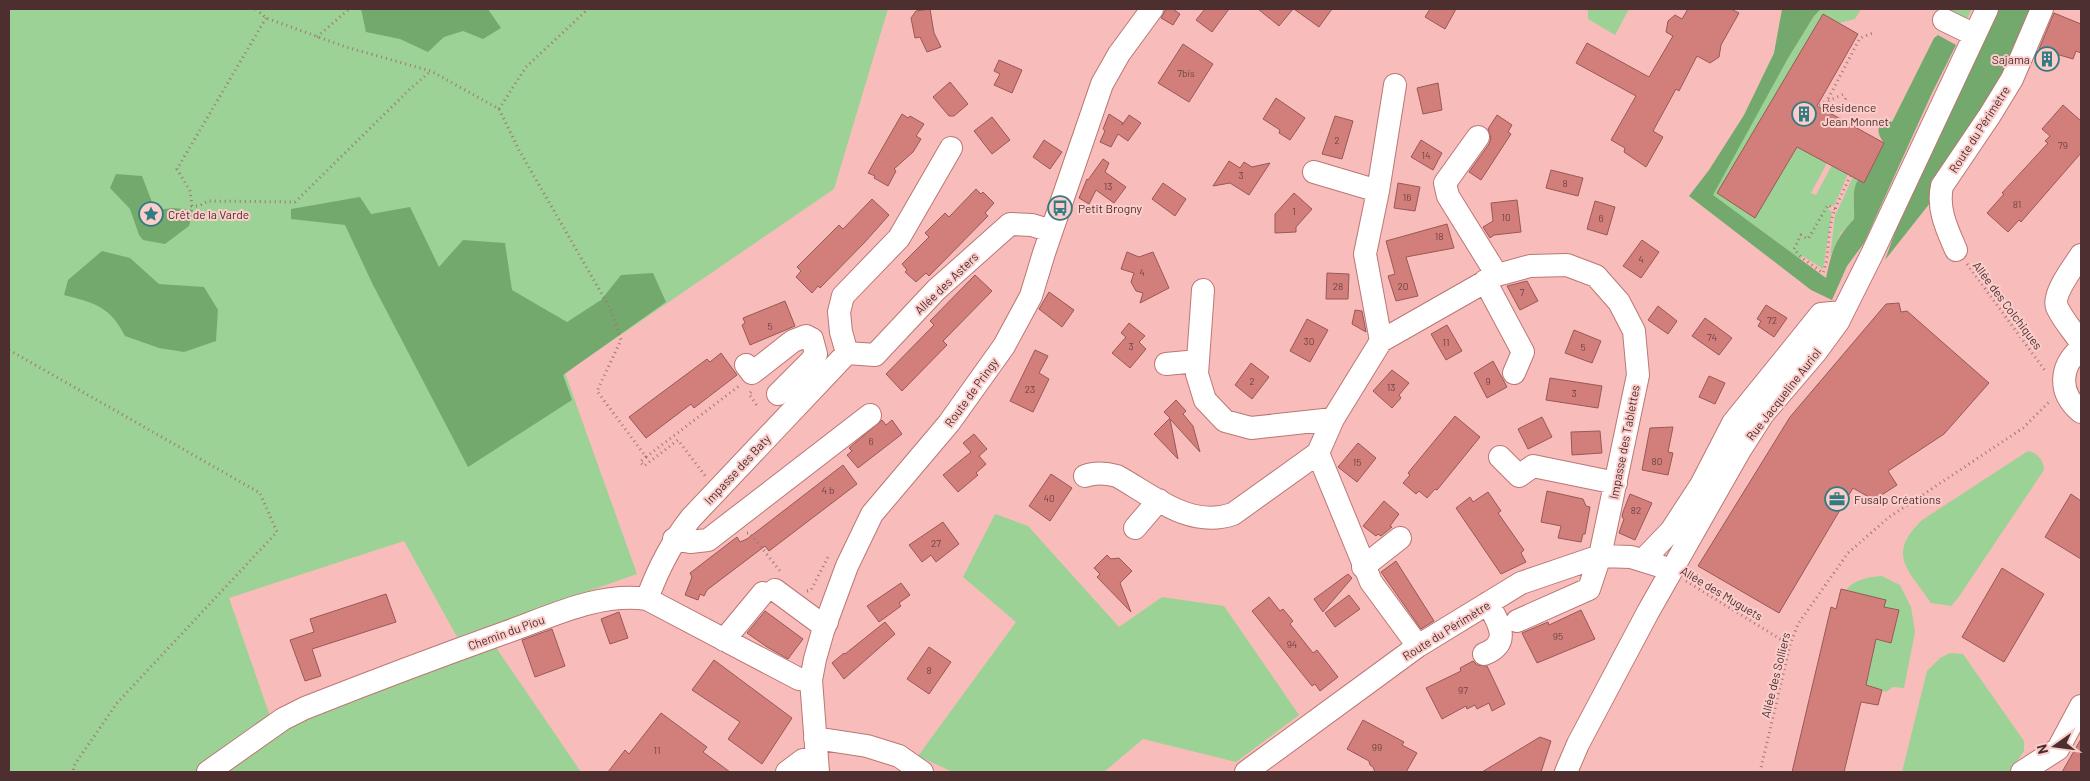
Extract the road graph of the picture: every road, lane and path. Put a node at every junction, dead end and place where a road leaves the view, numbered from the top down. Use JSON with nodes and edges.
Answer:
{"nodes":[{"id":1,"x":256,"y":9,"type":"edge"},
{"id":2,"x":349,"y":9,"type":"edge"},
{"id":3,"x":588,"y":9,"type":"edge"},
{"id":4,"x":1152,"y":9,"type":"edge"},
{"id":5,"x":1987,"y":9,"type":"edge"},
{"id":6,"x":2042,"y":9,"type":"edge"},
{"id":7,"x":266,"y":18,"type":"junction"},
{"id":8,"x":1944,"y":20,"type":"dead end"},
{"id":9,"x":1873,"y":33,"type":"dead end"},
{"id":10,"x":1975,"y":35,"type":"junction"},
{"id":11,"x":318,"y":36,"type":"junction"},
{"id":12,"x":431,"y":71,"type":"junction"},
{"id":13,"x":1396,"y":85,"type":"dead end"},
{"id":14,"x":1826,"y":103,"type":"junction"},
{"id":15,"x":1819,"y":105,"type":"dead end"},
{"id":16,"x":499,"y":109,"type":"junction"},
{"id":17,"x":1836,"y":116,"type":"dead end"},
{"id":18,"x":1478,"y":136,"type":"dead end"},
{"id":19,"x":951,"y":148,"type":"dead end"},
{"id":20,"x":1314,"y":172,"type":"dead end"},
{"id":21,"x":1851,"y":175,"type":"dead end"},
{"id":22,"x":1378,"y":191,"type":"junction"},
{"id":23,"x":1835,"y":210,"type":"junction"},
{"id":24,"x":1052,"y":231,"type":"junction"},
{"id":25,"x":1956,"y":250,"type":"joint"},
{"id":26,"x":2081,"y":255,"type":"edge"},
{"id":27,"x":1491,"y":278,"type":"junction"},
{"id":28,"x":1203,"y":290,"type":"dead end"},
{"id":29,"x":1843,"y":312,"type":"junction"},
{"id":30,"x":1381,"y":341,"type":"junction"},
{"id":31,"x":2081,"y":343,"type":"edge"},
{"id":32,"x":2081,"y":348,"type":"edge"},
{"id":33,"x":9,"y":350,"type":"edge"},
{"id":34,"x":847,"y":353,"type":"junction"},
{"id":35,"x":1198,"y":361,"type":"junction"},
{"id":36,"x":1166,"y":364,"type":"dead end"},
{"id":37,"x":1514,"y":373,"type":"dead end"},
{"id":38,"x":2054,"y":375,"type":"junction"},
{"id":39,"x":743,"y":376,"type":"joint"},
{"id":40,"x":754,"y":390,"type":"dead end"},
{"id":41,"x":778,"y":394,"type":"dead end"},
{"id":42,"x":2051,"y":399,"type":"dead end"},
{"id":43,"x":758,"y":407,"type":"dead end"},
{"id":44,"x":2081,"y":412,"type":"edge"},
{"id":45,"x":870,"y":415,"type":"dead end"},
{"id":46,"x":1333,"y":419,"type":"junction"},
{"id":47,"x":1318,"y":453,"type":"junction"},
{"id":48,"x":646,"y":457,"type":"junction"},
{"id":49,"x":1500,"y":457,"type":"dead end"},
{"id":50,"x":1085,"y":476,"type":"dead end"},
{"id":51,"x":710,"y":481,"type":"dead end"},
{"id":52,"x":1616,"y":484,"type":"junction"},
{"id":53,"x":1159,"y":500,"type":"junction"},
{"id":54,"x":1135,"y":528,"type":"dead end"},
{"id":55,"x":1400,"y":538,"type":"dead end"},
{"id":56,"x":674,"y":539,"type":"junction"},
{"id":57,"x":761,"y":547,"type":"dead end"},
{"id":58,"x":1600,"y":556,"type":"junction"},
{"id":59,"x":1643,"y":560,"type":"junction"},
{"id":60,"x":776,"y":567,"type":"dead end"},
{"id":61,"x":1363,"y":567,"type":"junction"},
{"id":62,"x":1670,"y":571,"type":"junction"},
{"id":63,"x":647,"y":599,"type":"junction"},
{"id":64,"x":1488,"y":603,"type":"junction"},
{"id":65,"x":1517,"y":621,"type":"dead end"},
{"id":66,"x":827,"y":622,"type":"junction"},
{"id":67,"x":724,"y":640,"type":"junction"},
{"id":68,"x":1790,"y":645,"type":"junction"},
{"id":69,"x":1418,"y":646,"type":"junction"},
{"id":70,"x":1484,"y":654,"type":"dead end"},
{"id":71,"x":811,"y":680,"type":"junction"},
{"id":72,"x":2081,"y":706,"type":"edge"},
{"id":73,"x":817,"y":756,"type":"edge"},
{"id":74,"x":74,"y":772,"type":"edge"},
{"id":75,"x":208,"y":772,"type":"edge"},
{"id":76,"x":787,"y":772,"type":"edge"},
{"id":77,"x":922,"y":772,"type":"edge"},
{"id":78,"x":1246,"y":772,"type":"edge"},
{"id":79,"x":1566,"y":772,"type":"edge"},
{"id":80,"x":1760,"y":772,"type":"edge"},
{"id":81,"x":2022,"y":772,"type":"edge"}],
"edges":[{"from":1,"to":7,"type":"path"},
{"from":2,"to":11,"type":"path"},
{"from":3,"to":16,"type":"path"},
{"from":4,"to":24,"type":"street","name":"Route de Pringy"},
{"from":5,"to":10,"type":"street","name":"Rue Jacqueline Auriol"},
{"from":6,"to":25,"type":"street","name":"Route du Périmètre"},
{"from":7,"to":11,"type":"path"},
{"from":7,"to":12,"type":"path"},
{"from":8,"to":10,"type":"street"},
{"from":9,"to":14,"type":"path"},
{"from":10,"to":29,"type":"street","name":"Rue Jacqueline Auriol"},
{"from":11,"to":12,"type":"path"},
{"from":12,"to":16,"type":"path"},
{"from":13,"to":22,"type":"street"},
{"from":14,"to":15,"type":"path"},
{"from":14,"to":17,"type":"path"},
{"from":16,"to":48,"type":"path"},
{"from":18,"to":27,"type":"street"},
{"from":19,"to":34,"type":"street"},
{"from":20,"to":22,"type":"street"},
{"from":21,"to":23,"type":"path"},
{"from":22,"to":30,"type":"street"},
{"from":23,"to":23,"type":"path"},
{"from":24,"to":34,"type":"street","name":"Allée des Asters"},
{"from":24,"to":66,"type":"street","name":"Route de Pringy"},
{"from":25,"to":38,"type":"path","name":"Allée des Colchiques"},
{"from":26,"to":31,"type":"street"},
{"from":27,"to":30,"type":"street","name":"Impasse des Tablettes"},
{"from":27,"to":37,"type":"street"},
{"from":27,"to":52,"type":"street","name":"Impasse des Tablettes"},
{"from":28,"to":35,"type":"street"},
{"from":29,"to":59,"type":"street"},
{"from":29,"to":62,"type":"street","name":"Rue Jacqueline Auriol"},
{"from":30,"to":46,"type":"street","name":"Impasse des Tablettes"},
{"from":32,"to":38,"type":"street"},
{"from":33,"to":74,"type":"path"},
{"from":34,"to":56,"type":"street","name":"Impasse des Baty"},
{"from":35,"to":36,"type":"street"},
{"from":35,"to":46,"type":"street"},
{"from":38,"to":44,"type":"street"},
{"from":39,"to":41,"type":"street"},
{"from":39,"to":48,"type":"path"},
{"from":40,"to":43,"type":"path"},
{"from":42,"to":68,"type":"path","name":"Allée des Solliers"},
{"from":45,"to":56,"type":"street"},
{"from":46,"to":47,"type":"street","name":"Impasse des Tablettes"},
{"from":47,"to":53,"type":"street"},
{"from":47,"to":61,"type":"street"},
{"from":48,"to":51,"type":"path"},
{"from":49,"to":52,"type":"street"},
{"from":50,"to":53,"type":"street"},
{"from":52,"to":58,"type":"street","name":"Impasse des Tablettes"},
{"from":53,"to":54,"type":"street"},
{"from":55,"to":61,"type":"street"},
{"from":56,"to":63,"type":"street","name":"Impasse des Baty"},
{"from":57,"to":60,"type":"path"},
{"from":58,"to":59,"type":"street","name":"Route du Périmètre"},
{"from":58,"to":64,"type":"street","name":"Route du Périmètre"},
{"from":58,"to":65,"type":"street","name":"Impasse des Tablettes"},
{"from":59,"to":62,"type":"street","name":"Route du Périmètre"},
{"from":61,"to":69,"type":"street"},
{"from":62,"to":68,"type":"path","name":"Allée des Muguets"},
{"from":62,"to":79,"type":"street","name":"Rue Jacqueline Auriol"},
{"from":63,"to":67,"type":"street","name":"Chemin du Piou"},
{"from":63,"to":75,"type":"street","name":"Chemin du Piou"},
{"from":64,"to":69,"type":"street","name":"Route du Périmètre"},
{"from":64,"to":70,"type":"street"},
{"from":66,"to":67,"type":"street"},
{"from":66,"to":71,"type":"street","name":"Route de Pringy"},
{"from":67,"to":71,"type":"street","name":"Chemin du Piou"},
{"from":68,"to":80,"type":"path","name":"Allée des Solliers"},
{"from":69,"to":78,"type":"street","name":"Route du Périmètre"},
{"from":71,"to":73,"type":"street","name":"Route de Pringy"},
{"from":72,"to":81,"type":"street"},
{"from":73,"to":76,"type":"street"},
{"from":73,"to":77,"type":"street"}]}
